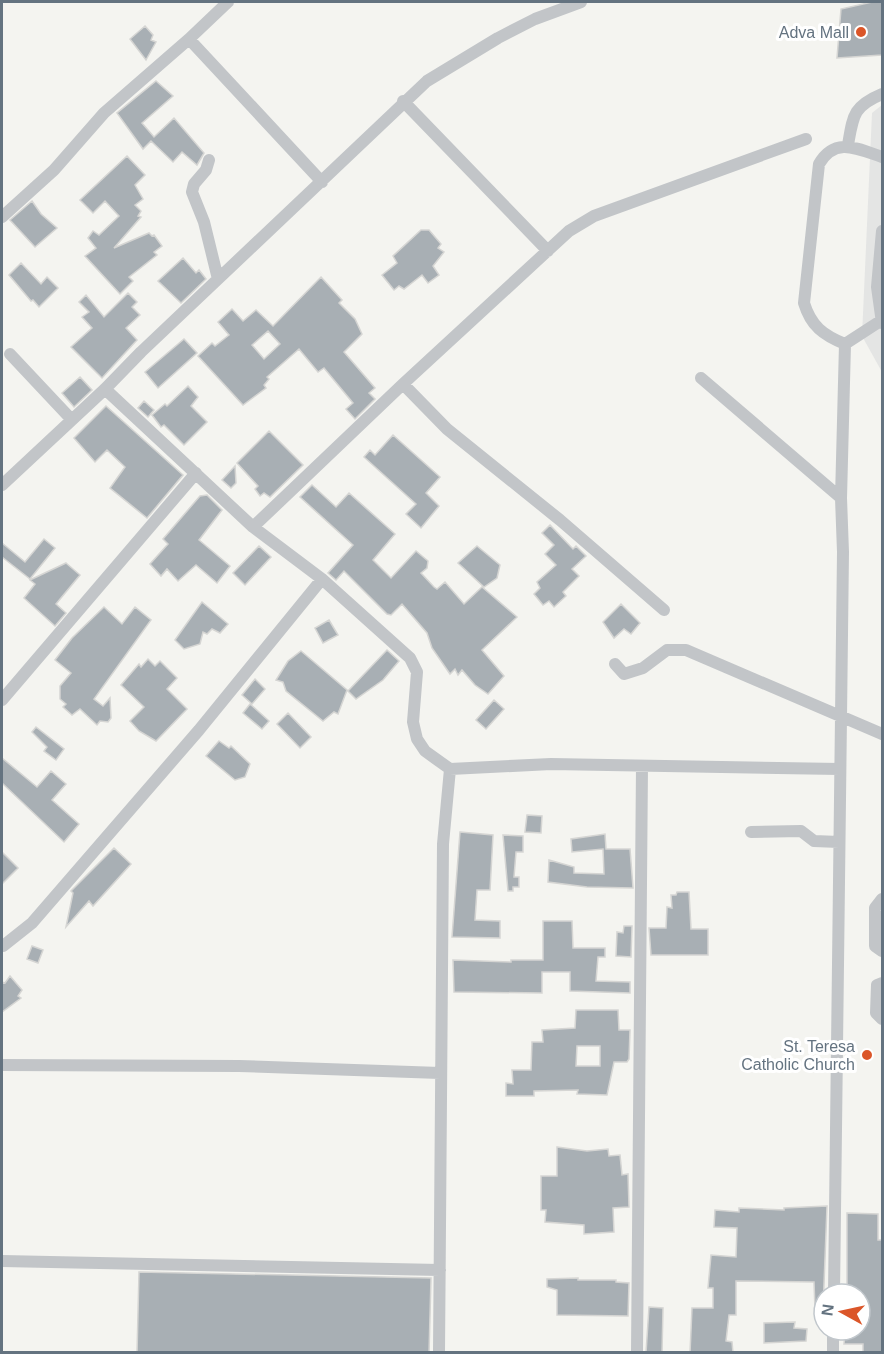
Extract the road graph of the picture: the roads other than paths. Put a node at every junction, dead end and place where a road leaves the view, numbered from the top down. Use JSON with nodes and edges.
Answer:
{"nodes":[{"id":1,"x":228,"y":2,"type":"edge"},
{"id":2,"x":581,"y":2,"type":"edge"},
{"id":3,"x":189,"y":39,"type":"junction"},
{"id":4,"x":882,"y":94,"type":"edge"},
{"id":5,"x":403,"y":101,"type":"junction"},
{"id":6,"x":806,"y":139,"type":"dead end"},
{"id":7,"x":848,"y":145,"type":"junction"},
{"id":8,"x":882,"y":157,"type":"edge"},
{"id":9,"x":209,"y":160,"type":"dead end"},
{"id":10,"x":322,"y":182,"type":"junction"},
{"id":11,"x":2,"y":217,"type":"edge"},
{"id":12,"x":882,"y":231,"type":"edge"},
{"id":13,"x":548,"y":251,"type":"junction"},
{"id":14,"x":218,"y":279,"type":"junction"},
{"id":15,"x":882,"y":322,"type":"edge"},
{"id":16,"x":845,"y":344,"type":"junction"},
{"id":17,"x":10,"y":354,"type":"dead end"},
{"id":18,"x":701,"y":378,"type":"dead end"},
{"id":19,"x":403,"y":384,"type":"junction"},
{"id":20,"x":105,"y":389,"type":"junction"},
{"id":21,"x":72,"y":420,"type":"junction"},
{"id":22,"x":196,"y":473,"type":"junction"},
{"id":23,"x":2,"y":485,"type":"edge"},
{"id":24,"x":841,"y":498,"type":"junction"},
{"id":25,"x":254,"y":527,"type":"junction"},
{"id":26,"x":322,"y":579,"type":"junction"},
{"id":27,"x":663,"y":610,"type":"dead end"},
{"id":28,"x":615,"y":664,"type":"dead end"},
{"id":29,"x":2,"y":700,"type":"edge"},
{"id":30,"x":840,"y":716,"type":"junction"},
{"id":31,"x":882,"y":734,"type":"edge"},
{"id":32,"x":642,"y":766,"type":"junction"},
{"id":33,"x":450,"y":769,"type":"junction"},
{"id":34,"x":840,"y":769,"type":"junction"},
{"id":35,"x":751,"y":831,"type":"dead end"},
{"id":36,"x":839,"y":842,"type":"junction"},
{"id":37,"x":882,"y":899,"type":"edge"},
{"id":38,"x":3,"y":946,"type":"dead end"},
{"id":39,"x":882,"y":951,"type":"edge"},
{"id":40,"x":882,"y":983,"type":"edge"},
{"id":41,"x":882,"y":1019,"type":"edge"},
{"id":42,"x":2,"y":1065,"type":"edge"},
{"id":43,"x":440,"y":1073,"type":"junction"},
{"id":44,"x":2,"y":1261,"type":"edge"},
{"id":45,"x":440,"y":1270,"type":"junction"},
{"id":46,"x":834,"y":1282,"type":"edge"},
{"id":47,"x":439,"y":1353,"type":"edge"},
{"id":48,"x":638,"y":1353,"type":"edge"}],
"edges":[{"from":1,"to":3,"type":"street"},
{"from":2,"to":5,"type":"street"},
{"from":3,"to":10,"type":"street"},
{"from":3,"to":11,"type":"street"},
{"from":4,"to":7,"type":"street"},
{"from":5,"to":10,"type":"street"},
{"from":5,"to":13,"type":"street"},
{"from":6,"to":13,"type":"street"},
{"from":7,"to":8,"type":"street"},
{"from":7,"to":16,"type":"street"},
{"from":9,"to":14,"type":"street"},
{"from":10,"to":14,"type":"street"},
{"from":12,"to":15,"type":"street"},
{"from":13,"to":19,"type":"street"},
{"from":14,"to":20,"type":"street"},
{"from":15,"to":16,"type":"street"},
{"from":16,"to":24,"type":"street"},
{"from":17,"to":21,"type":"street"},
{"from":18,"to":24,"type":"street"},
{"from":19,"to":25,"type":"street"},
{"from":19,"to":27,"type":"street"},
{"from":20,"to":21,"type":"street"},
{"from":20,"to":22,"type":"street"},
{"from":21,"to":23,"type":"street"},
{"from":22,"to":25,"type":"street"},
{"from":22,"to":29,"type":"street"},
{"from":24,"to":30,"type":"street"},
{"from":25,"to":26,"type":"street"},
{"from":26,"to":33,"type":"street"},
{"from":26,"to":38,"type":"street"},
{"from":28,"to":30,"type":"street"},
{"from":30,"to":31,"type":"street"},
{"from":30,"to":34,"type":"street"},
{"from":32,"to":33,"type":"street"},
{"from":32,"to":34,"type":"street"},
{"from":32,"to":48,"type":"street"},
{"from":33,"to":43,"type":"street"},
{"from":34,"to":36,"type":"street"},
{"from":35,"to":36,"type":"street"},
{"from":36,"to":46,"type":"street"},
{"from":37,"to":39,"type":"street"},
{"from":40,"to":41,"type":"street"},
{"from":42,"to":43,"type":"street"},
{"from":43,"to":45,"type":"street"},
{"from":44,"to":45,"type":"street"},
{"from":45,"to":47,"type":"street"}]}
